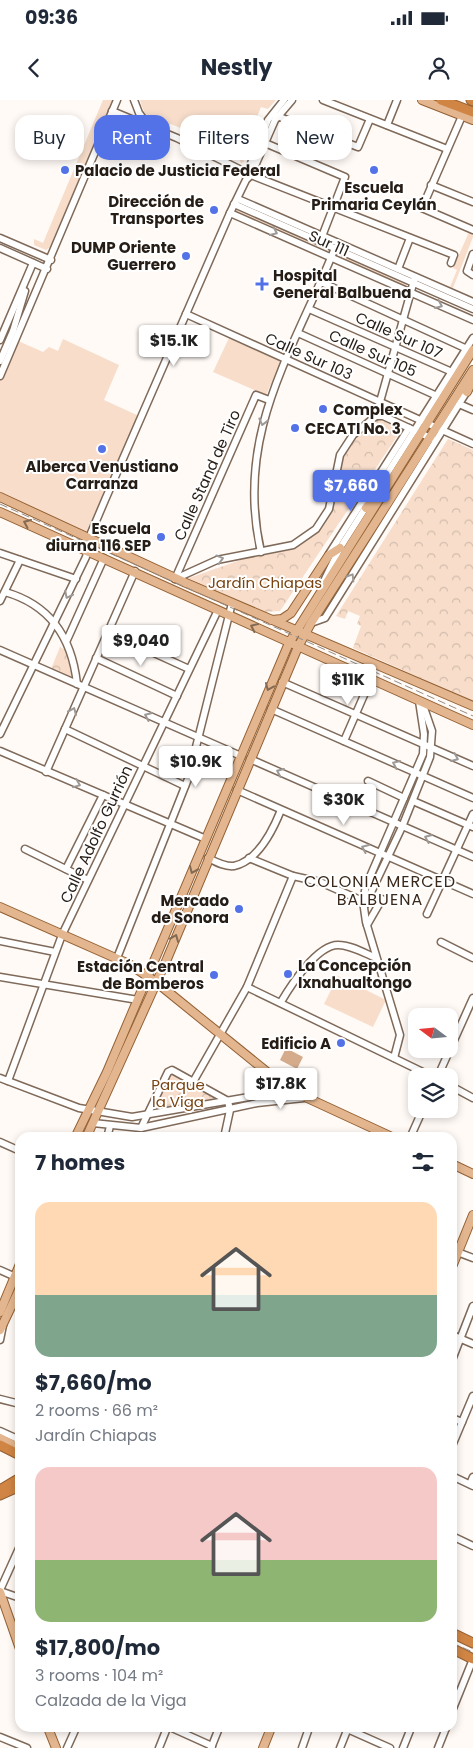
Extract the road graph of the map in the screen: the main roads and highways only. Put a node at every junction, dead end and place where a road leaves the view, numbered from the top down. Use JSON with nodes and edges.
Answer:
{"nodes":[{"id":1,"x":422,"y":100,"type":"edge"},
{"id":2,"x":441,"y":100,"type":"edge"},
{"id":3,"x":473,"y":112,"type":"edge"},
{"id":4,"x":473,"y":120,"type":"edge"},
{"id":5,"x":471,"y":350,"type":"edge"},
{"id":6,"x":473,"y":370,"type":"edge"},
{"id":7,"x":473,"y":381,"type":"edge"},
{"id":8,"x":466,"y":392,"type":"road end"},
{"id":9,"x":413,"y":446,"type":"junction"},
{"id":10,"x":0,"y":497,"type":"edge"},
{"id":11,"x":366,"y":508,"type":"road end"},
{"id":12,"x":0,"y":512,"type":"edge"},
{"id":13,"x":361,"y":516,"type":"junction"},
{"id":14,"x":376,"y":523,"type":"junction"},
{"id":15,"x":340,"y":548,"type":"road end"},
{"id":16,"x":150,"y":567,"type":"junction"},
{"id":17,"x":135,"y":571,"type":"junction"},
{"id":18,"x":269,"y":620,"type":"junction"},
{"id":19,"x":296,"y":629,"type":"junction"},
{"id":20,"x":306,"y":633,"type":"junction"},
{"id":21,"x":289,"y":643,"type":"junction"},
{"id":22,"x":298,"y":647,"type":"junction"},
{"id":23,"x":473,"y":706,"type":"edge"},
{"id":24,"x":473,"y":725,"type":"edge"},
{"id":25,"x":0,"y":907,"type":"edge"},
{"id":26,"x":148,"y":976,"type":"junction"},
{"id":27,"x":156,"y":982,"type":"junction"},
{"id":28,"x":94,"y":1123,"type":"junction"},
{"id":29,"x":78,"y":1132,"type":"edge"},
{"id":30,"x":84,"y":1132,"type":"edge"},
{"id":31,"x":89,"y":1132,"type":"edge"},
{"id":32,"x":376,"y":1132,"type":"edge"},
{"id":33,"x":457,"y":1166,"type":"edge"},
{"id":34,"x":473,"y":1174,"type":"edge"},
{"id":35,"x":473,"y":1215,"type":"edge"},
{"id":36,"x":457,"y":1249,"type":"edge"},
{"id":37,"x":15,"y":1282,"type":"edge"},
{"id":38,"x":15,"y":1298,"type":"edge"},
{"id":39,"x":0,"y":1312,"type":"edge"},
{"id":40,"x":1,"y":1327,"type":"edge"},
{"id":41,"x":0,"y":1438,"type":"edge"},
{"id":42,"x":0,"y":1445,"type":"edge"},
{"id":43,"x":15,"y":1446,"type":"edge"},
{"id":44,"x":15,"y":1452,"type":"edge"},
{"id":45,"x":15,"y":1481,"type":"edge"},
{"id":46,"x":15,"y":1488,"type":"edge"},
{"id":47,"x":0,"y":1490,"type":"edge"},
{"id":48,"x":0,"y":1495,"type":"edge"},
{"id":49,"x":0,"y":1591,"type":"edge"},
{"id":50,"x":15,"y":1634,"type":"edge"},
{"id":51,"x":457,"y":1635,"type":"edge"},
{"id":52,"x":473,"y":1643,"type":"edge"},
{"id":53,"x":457,"y":1651,"type":"edge"},
{"id":54,"x":473,"y":1659,"type":"edge"},
{"id":55,"x":50,"y":1732,"type":"edge"},
{"id":56,"x":269,"y":1732,"type":"edge"},
{"id":57,"x":56,"y":1748,"type":"edge"},
{"id":58,"x":263,"y":1748,"type":"edge"}],
"edges":[{"from":1,"to":4,"type":"main road"},
{"from":2,"to":3,"type":"highway"},
{"from":5,"to":9,"type":"main road"},
{"from":6,"to":14,"type":"main road"},
{"from":7,"to":8,"type":"main road"},
{"from":9,"to":11,"type":"main road"},
{"from":9,"to":13,"type":"main road"},
{"from":10,"to":16,"type":"main road"},
{"from":17,"to":12,"type":"main road","one_way":true},
{"from":13,"to":14,"type":"main road"},
{"from":13,"to":19,"type":"main road"},
{"from":14,"to":20,"type":"main road"},
{"from":15,"to":18,"type":"main road"},
{"from":16,"to":17,"type":"main road"},
{"from":16,"to":18,"type":"main road"},
{"from":21,"to":17,"type":"main road","one_way":true},
{"from":18,"to":19,"type":"main road"},
{"from":19,"to":20,"type":"main road"},
{"from":19,"to":21,"type":"main road"},
{"from":20,"to":22,"type":"main road"},
{"from":20,"to":23,"type":"main road"},
{"from":21,"to":22,"type":"main road"},
{"from":21,"to":26,"type":"main road","one_way":true},
{"from":22,"to":24,"type":"main road"},
{"from":27,"to":22,"type":"main road","one_way":true},
{"from":25,"to":26,"type":"main road"},
{"from":26,"to":27,"type":"main road"},
{"from":26,"to":29,"type":"main road"},
{"from":27,"to":28,"type":"main road"},
{"from":27,"to":32,"type":"main road"},
{"from":28,"to":30,"type":"main road"},
{"from":28,"to":31,"type":"main road"},
{"from":33,"to":34,"type":"main road"},
{"from":35,"to":36,"type":"main road"},
{"from":37,"to":39,"type":"main road"},
{"from":38,"to":40,"type":"main road"},
{"from":41,"to":43,"type":"main road"},
{"from":42,"to":44,"type":"highway"},
{"from":45,"to":47,"type":"highway"},
{"from":46,"to":48,"type":"highway"},
{"from":49,"to":50,"type":"main road"},
{"from":51,"to":52,"type":"highway"},
{"from":53,"to":54,"type":"highway"},
{"from":55,"to":57,"type":"main road"},
{"from":56,"to":58,"type":"main road"}]}
